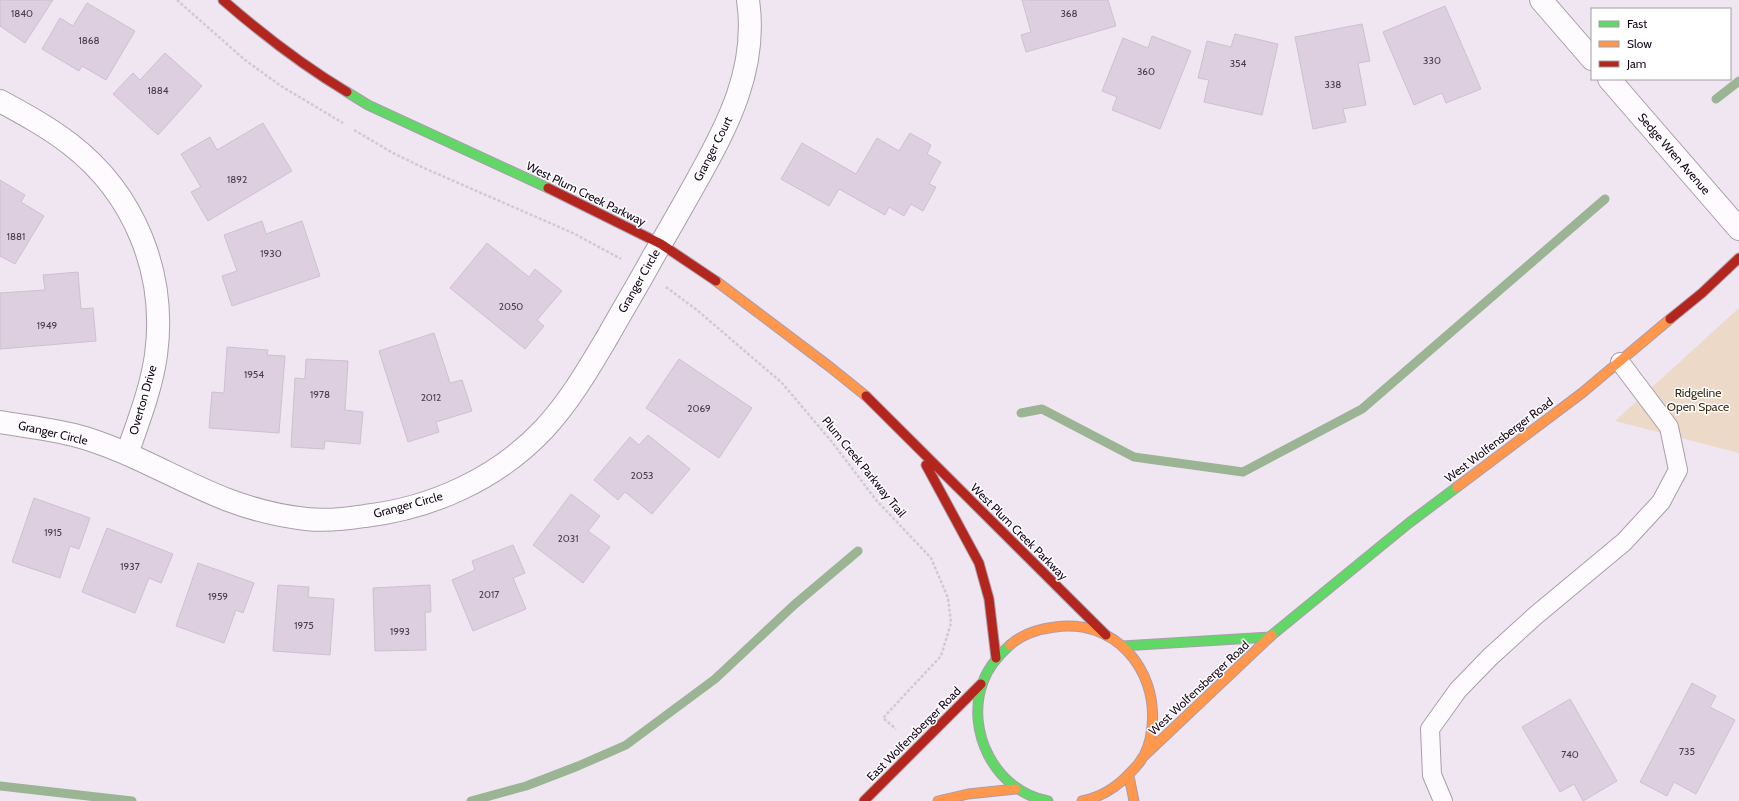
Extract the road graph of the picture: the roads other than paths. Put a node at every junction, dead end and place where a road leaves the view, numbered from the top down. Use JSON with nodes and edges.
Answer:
{"nodes":[{"id":1,"x":223,"y":0,"type":"edge"},
{"id":2,"x":748,"y":0,"type":"edge"},
{"id":3,"x":1540,"y":0,"type":"edge"},
{"id":4,"x":1591,"y":58,"type":"edge"},
{"id":5,"x":1610,"y":80,"type":"edge"},
{"id":6,"x":0,"y":101,"type":"edge"},
{"id":7,"x":1739,"y":229,"type":"edge"},
{"id":8,"x":661,"y":244,"type":"junction"},
{"id":9,"x":1739,"y":258,"type":"edge"},
{"id":10,"x":1620,"y":362,"type":"junction"},
{"id":11,"x":0,"y":422,"type":"edge"},
{"id":12,"x":915,"y":445,"type":"junction"},
{"id":13,"x":127,"y":454,"type":"junction"},
{"id":14,"x":1106,"y":635,"type":"junction"},
{"id":15,"x":1270,"y":637,"type":"junction"},
{"id":16,"x":1122,"y":646,"type":"junction"},
{"id":17,"x":996,"y":658,"type":"junction"},
{"id":18,"x":981,"y":684,"type":"junction"},
{"id":19,"x":1144,"y":756,"type":"junction"},
{"id":20,"x":1129,"y":776,"type":"junction"},
{"id":21,"x":1016,"y":788,"type":"junction"},
{"id":22,"x":864,"y":801,"type":"edge"},
{"id":23,"x":938,"y":801,"type":"edge"},
{"id":24,"x":1045,"y":801,"type":"edge"},
{"id":25,"x":1082,"y":801,"type":"edge"},
{"id":26,"x":1134,"y":801,"type":"edge"},
{"id":27,"x":1443,"y":801,"type":"edge"}],
"edges":[{"from":1,"to":8,"type":"main road","name":"West Plum Creek Parkway"},
{"from":2,"to":8,"type":"street","name":"Granger Court"},
{"from":3,"to":4,"type":"street"},
{"from":5,"to":7,"type":"street","name":"Sedge Wren Avenue"},
{"from":6,"to":13,"type":"street","name":"Overton Drive"},
{"from":8,"to":12,"type":"main road","name":"West Plum Creek Parkway"},
{"from":8,"to":13,"type":"street","name":"Granger Circle"},
{"from":9,"to":10,"type":"main road","name":"West Wolfensberger Road"},
{"from":10,"to":15,"type":"main road","name":"West Wolfensberger Road"},
{"from":10,"to":27,"type":"lane"},
{"from":11,"to":13,"type":"street","name":"Granger Circle"},
{"from":12,"to":14,"type":"main road","name":"West Plum Creek Parkway"},
{"from":12,"to":17,"type":"main road","name":"West Plum Creek Parkway"},
{"from":14,"to":16,"type":"main road"},
{"from":14,"to":17,"type":"main road"},
{"from":15,"to":16,"type":"main road","name":"West Wolfensberger Road"},
{"from":15,"to":19,"type":"main road","name":"West Wolfensberger Road"},
{"from":16,"to":19,"type":"main road"},
{"from":17,"to":18,"type":"main road"},
{"from":18,"to":21,"type":"main road"},
{"from":18,"to":22,"type":"main road","name":"East Wolfensberger Road"},
{"from":19,"to":20,"type":"main road"},
{"from":20,"to":25,"type":"main road"},
{"from":20,"to":26,"type":"main road"},
{"from":21,"to":23,"type":"main road"},
{"from":21,"to":24,"type":"main road"}]}
